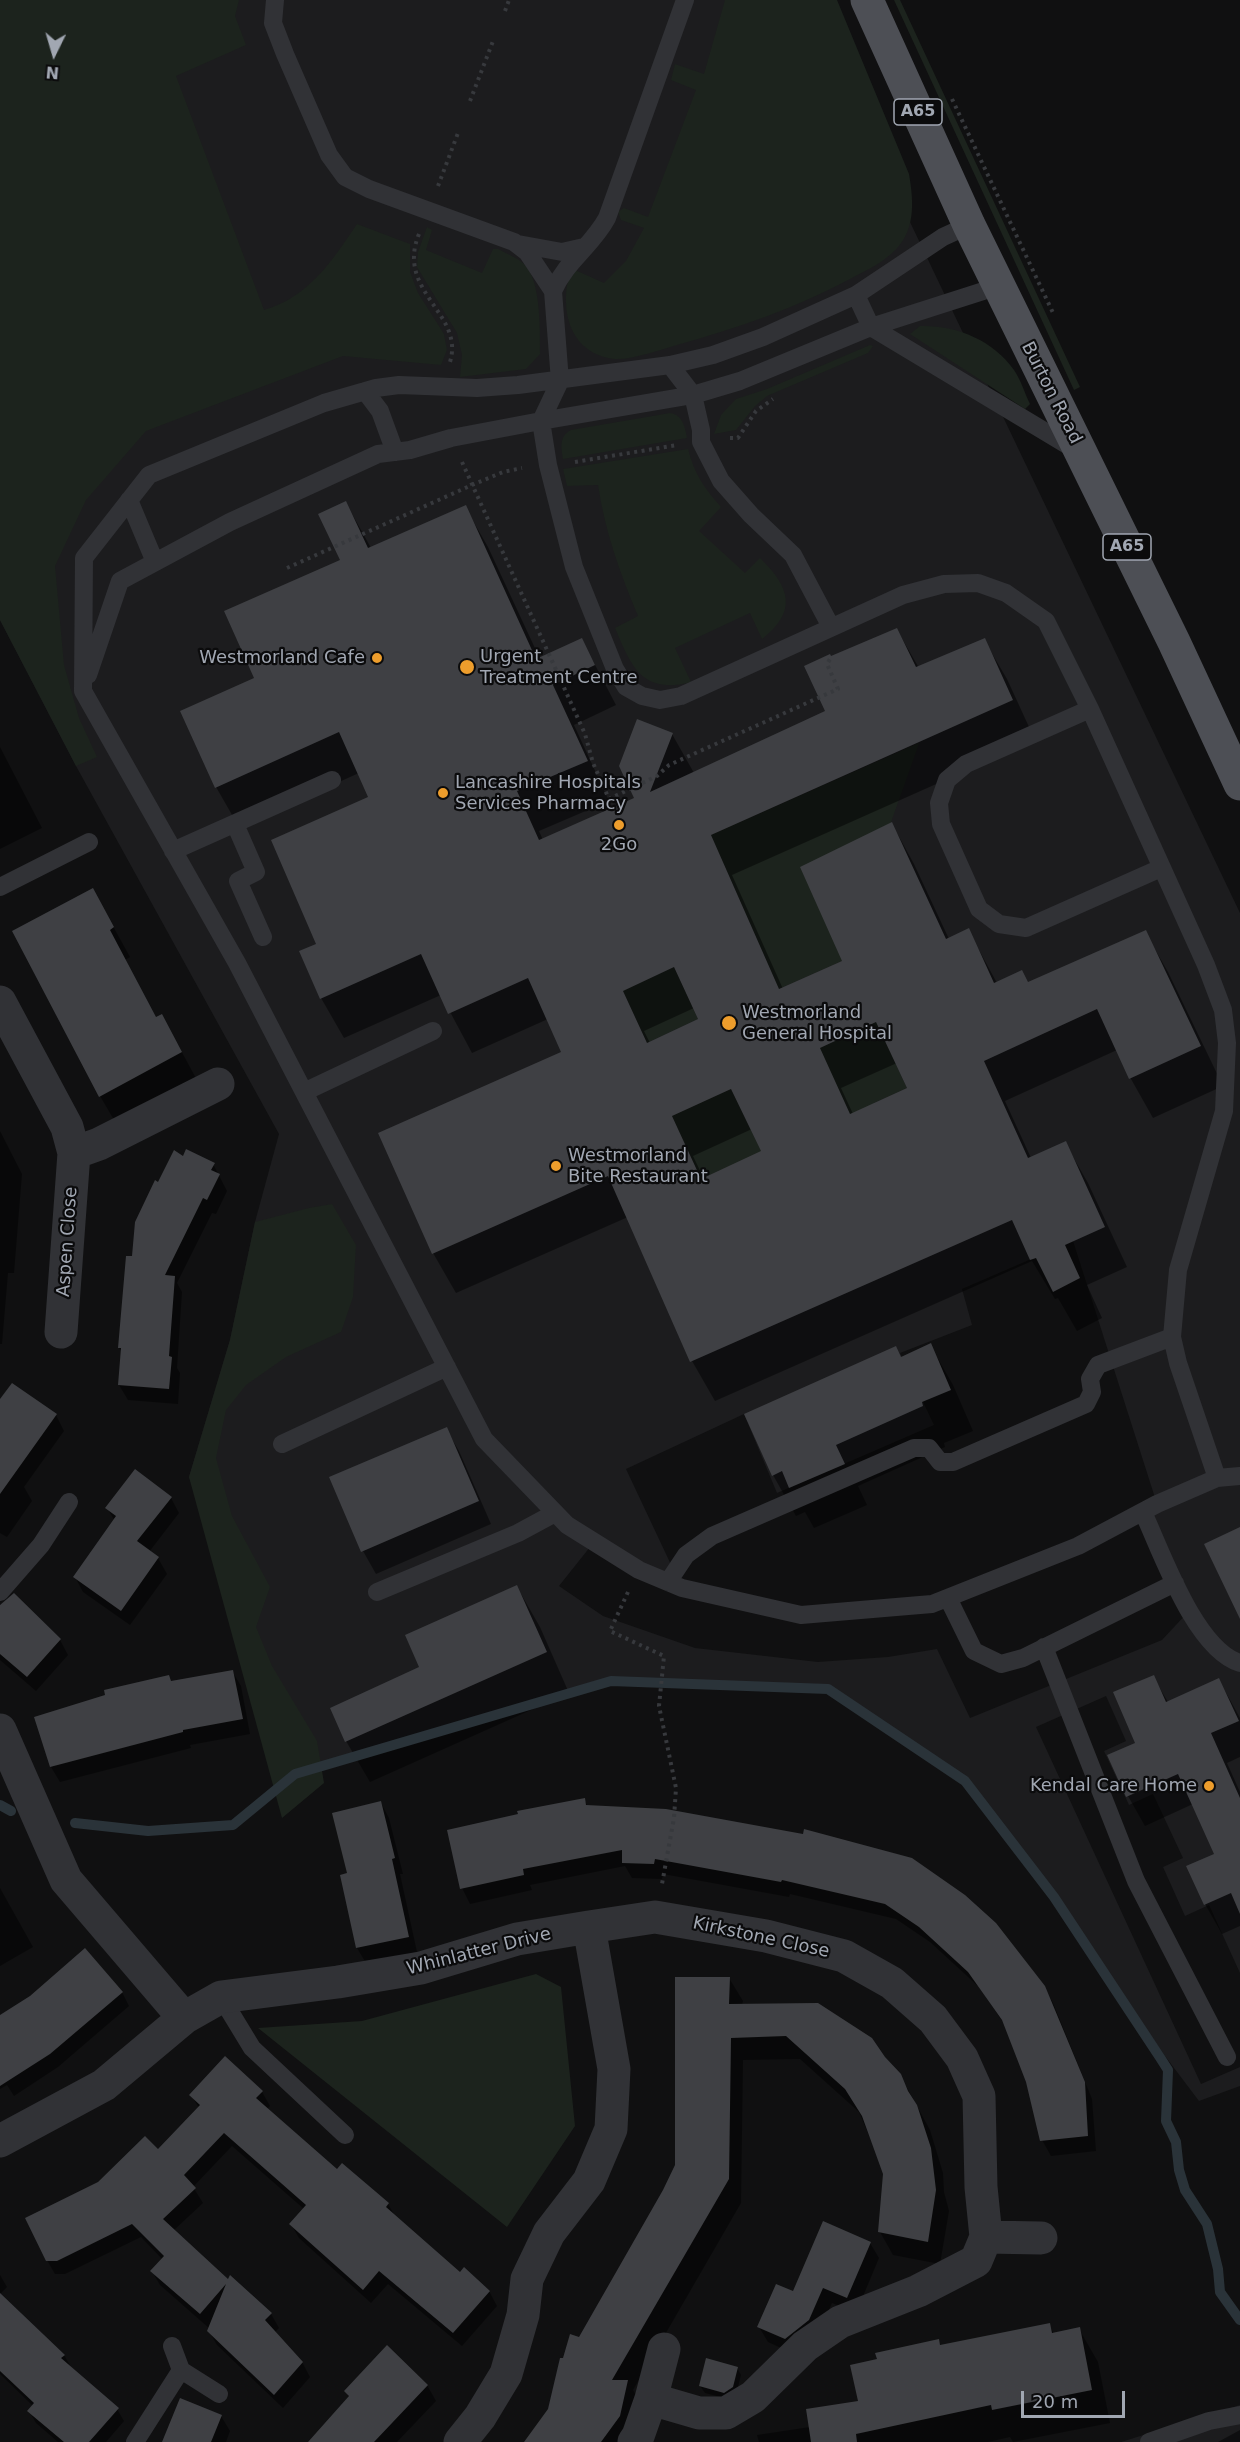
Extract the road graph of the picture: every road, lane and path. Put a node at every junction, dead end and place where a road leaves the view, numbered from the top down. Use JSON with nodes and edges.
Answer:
{"nodes":[{"id":1,"x":275,"y":0,"type":"edge"},
{"id":2,"x":509,"y":0,"type":"edge"},
{"id":3,"x":685,"y":0,"type":"edge"},
{"id":4,"x":867,"y":0,"type":"edge"},
{"id":5,"x":505,"y":11,"type":"dead end"},
{"id":6,"x":493,"y":41,"type":"dead end"},
{"id":7,"x":470,"y":101,"type":"dead end"},
{"id":8,"x":458,"y":133,"type":"dead end"},
{"id":9,"x":435,"y":195,"type":"dead end"},
{"id":10,"x":423,"y":225,"type":"dead end"},
{"id":11,"x":969,"y":225,"type":"junction"},
{"id":12,"x":514,"y":242,"type":"junction"},
{"id":13,"x":584,"y":248,"type":"junction"},
{"id":14,"x":999,"y":286,"type":"junction"},
{"id":15,"x":553,"y":291,"type":"junction"},
{"id":16,"x":856,"y":295,"type":"junction"},
{"id":17,"x":871,"y":327,"type":"junction"},
{"id":18,"x":670,"y":365,"type":"junction"},
{"id":19,"x":448,"y":368,"type":"dead end"},
{"id":20,"x":560,"y":381,"type":"junction"},
{"id":21,"x":365,"y":391,"type":"junction"},
{"id":22,"x":693,"y":395,"type":"junction"},
{"id":23,"x":781,"y":395,"type":"dead end"},
{"id":24,"x":541,"y":421,"type":"junction"},
{"id":25,"x":738,"y":438,"type":"dead end"},
{"id":26,"x":678,"y":445,"type":"dead end"},
{"id":27,"x":395,"y":452,"type":"junction"},
{"id":28,"x":1081,"y":453,"type":"junction"},
{"id":29,"x":460,"y":458,"type":"dead end"},
{"id":30,"x":574,"y":462,"type":"dead end"},
{"id":31,"x":524,"y":468,"type":"dead end"},
{"id":32,"x":472,"y":485,"type":"junction"},
{"id":33,"x":129,"y":500,"type":"junction"},
{"id":34,"x":155,"y":562,"type":"junction"},
{"id":35,"x":287,"y":568,"type":"dead end"},
{"id":36,"x":831,"y":627,"type":"junction"},
{"id":37,"x":831,"y":657,"type":"dead end"},
{"id":38,"x":83,"y":691,"type":"junction"},
{"id":39,"x":1090,"y":709,"type":"junction"},
{"id":40,"x":332,"y":780,"type":"dead end"},
{"id":41,"x":1240,"y":783,"type":"edge"},
{"id":42,"x":235,"y":824,"type":"junction"},
{"id":43,"x":89,"y":842,"type":"dead end"},
{"id":44,"x":173,"y":851,"type":"junction"},
{"id":45,"x":1161,"y":868,"type":"junction"},
{"id":46,"x":0,"y":887,"type":"edge"},
{"id":47,"x":263,"y":938,"type":"dead end"},
{"id":48,"x":0,"y":1002,"type":"edge"},
{"id":49,"x":433,"y":1031,"type":"dead end"},
{"id":50,"x":218,"y":1084,"type":"dead end"},
{"id":51,"x":304,"y":1092,"type":"junction"},
{"id":52,"x":74,"y":1153,"type":"junction"},
{"id":53,"x":61,"y":1332,"type":"dead end"},
{"id":54,"x":1172,"y":1337,"type":"junction"},
{"id":55,"x":447,"y":1367,"type":"junction"},
{"id":56,"x":282,"y":1444,"type":"dead end"},
{"id":57,"x":1240,"y":1476,"type":"edge"},
{"id":58,"x":1217,"y":1478,"type":"junction"},
{"id":59,"x":69,"y":1502,"type":"dead end"},
{"id":60,"x":1143,"y":1512,"type":"junction"},
{"id":61,"x":555,"y":1513,"type":"junction"},
{"id":62,"x":639,"y":1570,"type":"junction"},
{"id":63,"x":668,"y":1582,"type":"junction"},
{"id":64,"x":1175,"y":1583,"type":"junction"},
{"id":65,"x":0,"y":1592,"type":"edge"},
{"id":66,"x":377,"y":1592,"type":"dead end"},
{"id":67,"x":948,"y":1598,"type":"junction"},
{"id":68,"x":1044,"y":1647,"type":"junction"},
{"id":69,"x":1240,"y":1663,"type":"edge"},
{"id":70,"x":0,"y":1730,"type":"edge"},
{"id":71,"x":656,"y":1917,"type":"junction"},
{"id":72,"x":590,"y":1927,"type":"junction"},
{"id":73,"x":221,"y":1997,"type":"junction"},
{"id":74,"x":184,"y":2018,"type":"junction"},
{"id":75,"x":1227,"y":2057,"type":"dead end"},
{"id":76,"x":345,"y":2135,"type":"dead end"},
{"id":77,"x":0,"y":2141,"type":"edge"},
{"id":78,"x":986,"y":2237,"type":"junction"},
{"id":79,"x":1041,"y":2238,"type":"dead end"},
{"id":80,"x":172,"y":2346,"type":"dead end"},
{"id":81,"x":664,"y":2349,"type":"dead end"},
{"id":82,"x":180,"y":2370,"type":"junction"},
{"id":83,"x":219,"y":2394,"type":"dead end"},
{"id":84,"x":651,"y":2399,"type":"junction"},
{"id":85,"x":1240,"y":2415,"type":"edge"},
{"id":86,"x":135,"y":2442,"type":"edge"},
{"id":87,"x":460,"y":2442,"type":"edge"},
{"id":88,"x":634,"y":2442,"type":"edge"},
{"id":89,"x":1149,"y":2442,"type":"edge"}],
"edges":[{"from":1,"to":12,"type":"lane"},
{"from":2,"to":5,"type":"path"},
{"from":3,"to":13,"type":"lane"},
{"from":4,"to":11,"type":"main road","name":"Burton Road","number":"A65"},
{"from":6,"to":7,"type":"path"},
{"from":8,"to":9,"type":"path"},
{"from":10,"to":19,"type":"path"},
{"from":11,"to":14,"type":"main road","name":"Burton Road","number":"A65"},
{"from":11,"to":16,"type":"lane"},
{"from":12,"to":13,"type":"lane"},
{"from":12,"to":15,"type":"lane"},
{"from":13,"to":15,"type":"lane"},
{"from":14,"to":17,"type":"lane"},
{"from":14,"to":28,"type":"main road","name":"Burton Road","number":"A65"},
{"from":15,"to":20,"type":"lane"},
{"from":16,"to":17,"type":"lane"},
{"from":16,"to":18,"type":"lane"},
{"from":17,"to":22,"type":"lane"},
{"from":17,"to":28,"type":"lane"},
{"from":18,"to":20,"type":"lane"},
{"from":18,"to":22,"type":"lane"},
{"from":20,"to":21,"type":"lane"},
{"from":20,"to":24,"type":"lane"},
{"from":21,"to":27,"type":"lane"},
{"from":21,"to":33,"type":"lane"},
{"from":22,"to":24,"type":"lane"},
{"from":22,"to":36,"type":"lane"},
{"from":23,"to":25,"type":"path"},
{"from":24,"to":27,"type":"lane"},
{"from":24,"to":36,"type":"lane"},
{"from":26,"to":30,"type":"path"},
{"from":27,"to":34,"type":"lane"},
{"from":28,"to":41,"type":"main road","name":"Burton Road","number":"A65"},
{"from":29,"to":32,"type":"path"},
{"from":31,"to":32,"type":"path"},
{"from":32,"to":35,"type":"path"},
{"from":32,"to":37,"type":"path"},
{"from":33,"to":34,"type":"lane"},
{"from":33,"to":38,"type":"lane"},
{"from":34,"to":38,"type":"lane"},
{"from":36,"to":39,"type":"lane"},
{"from":38,"to":44,"type":"lane"},
{"from":39,"to":45,"type":"lane"},
{"from":39,"to":45,"type":"lane"},
{"from":40,"to":42,"type":"lane"},
{"from":42,"to":44,"type":"lane"},
{"from":42,"to":47,"type":"lane"},
{"from":43,"to":46,"type":"lane"},
{"from":44,"to":51,"type":"lane"},
{"from":45,"to":54,"type":"lane"},
{"from":48,"to":52,"type":"street","name":"Aspen Close"},
{"from":49,"to":51,"type":"lane"},
{"from":50,"to":52,"type":"street"},
{"from":51,"to":55,"type":"lane"},
{"from":52,"to":53,"type":"street","name":"Aspen Close"},
{"from":54,"to":58,"type":"lane"},
{"from":54,"to":63,"type":"lane"},
{"from":55,"to":56,"type":"lane"},
{"from":55,"to":61,"type":"lane"},
{"from":57,"to":58,"type":"lane"},
{"from":58,"to":60,"type":"lane"},
{"from":59,"to":65,"type":"lane"},
{"from":60,"to":64,"type":"lane"},
{"from":60,"to":67,"type":"lane"},
{"from":61,"to":62,"type":"lane"},
{"from":61,"to":66,"type":"lane"},
{"from":62,"to":63,"type":"lane"},
{"from":62,"to":71,"type":"path"},
{"from":63,"to":67,"type":"lane"},
{"from":64,"to":68,"type":"lane"},
{"from":64,"to":69,"type":"lane"},
{"from":67,"to":68,"type":"lane"},
{"from":68,"to":75,"type":"lane"},
{"from":70,"to":74,"type":"street"},
{"from":71,"to":72,"type":"street","name":"Kirkstone Close"},
{"from":71,"to":78,"type":"street","name":"Kirkstone Close"},
{"from":72,"to":73,"type":"street","name":"Whinlatter Drive"},
{"from":72,"to":87,"type":"street"},
{"from":73,"to":74,"type":"street","name":"Whinlatter Drive"},
{"from":73,"to":76,"type":"lane"},
{"from":74,"to":77,"type":"street","name":"Whinlatter Drive"},
{"from":78,"to":79,"type":"street"},
{"from":78,"to":84,"type":"street"},
{"from":80,"to":82,"type":"lane"},
{"from":81,"to":84,"type":"street"},
{"from":82,"to":83,"type":"lane"},
{"from":82,"to":86,"type":"lane"},
{"from":84,"to":88,"type":"street"},
{"from":85,"to":89,"type":"lane"}]}
